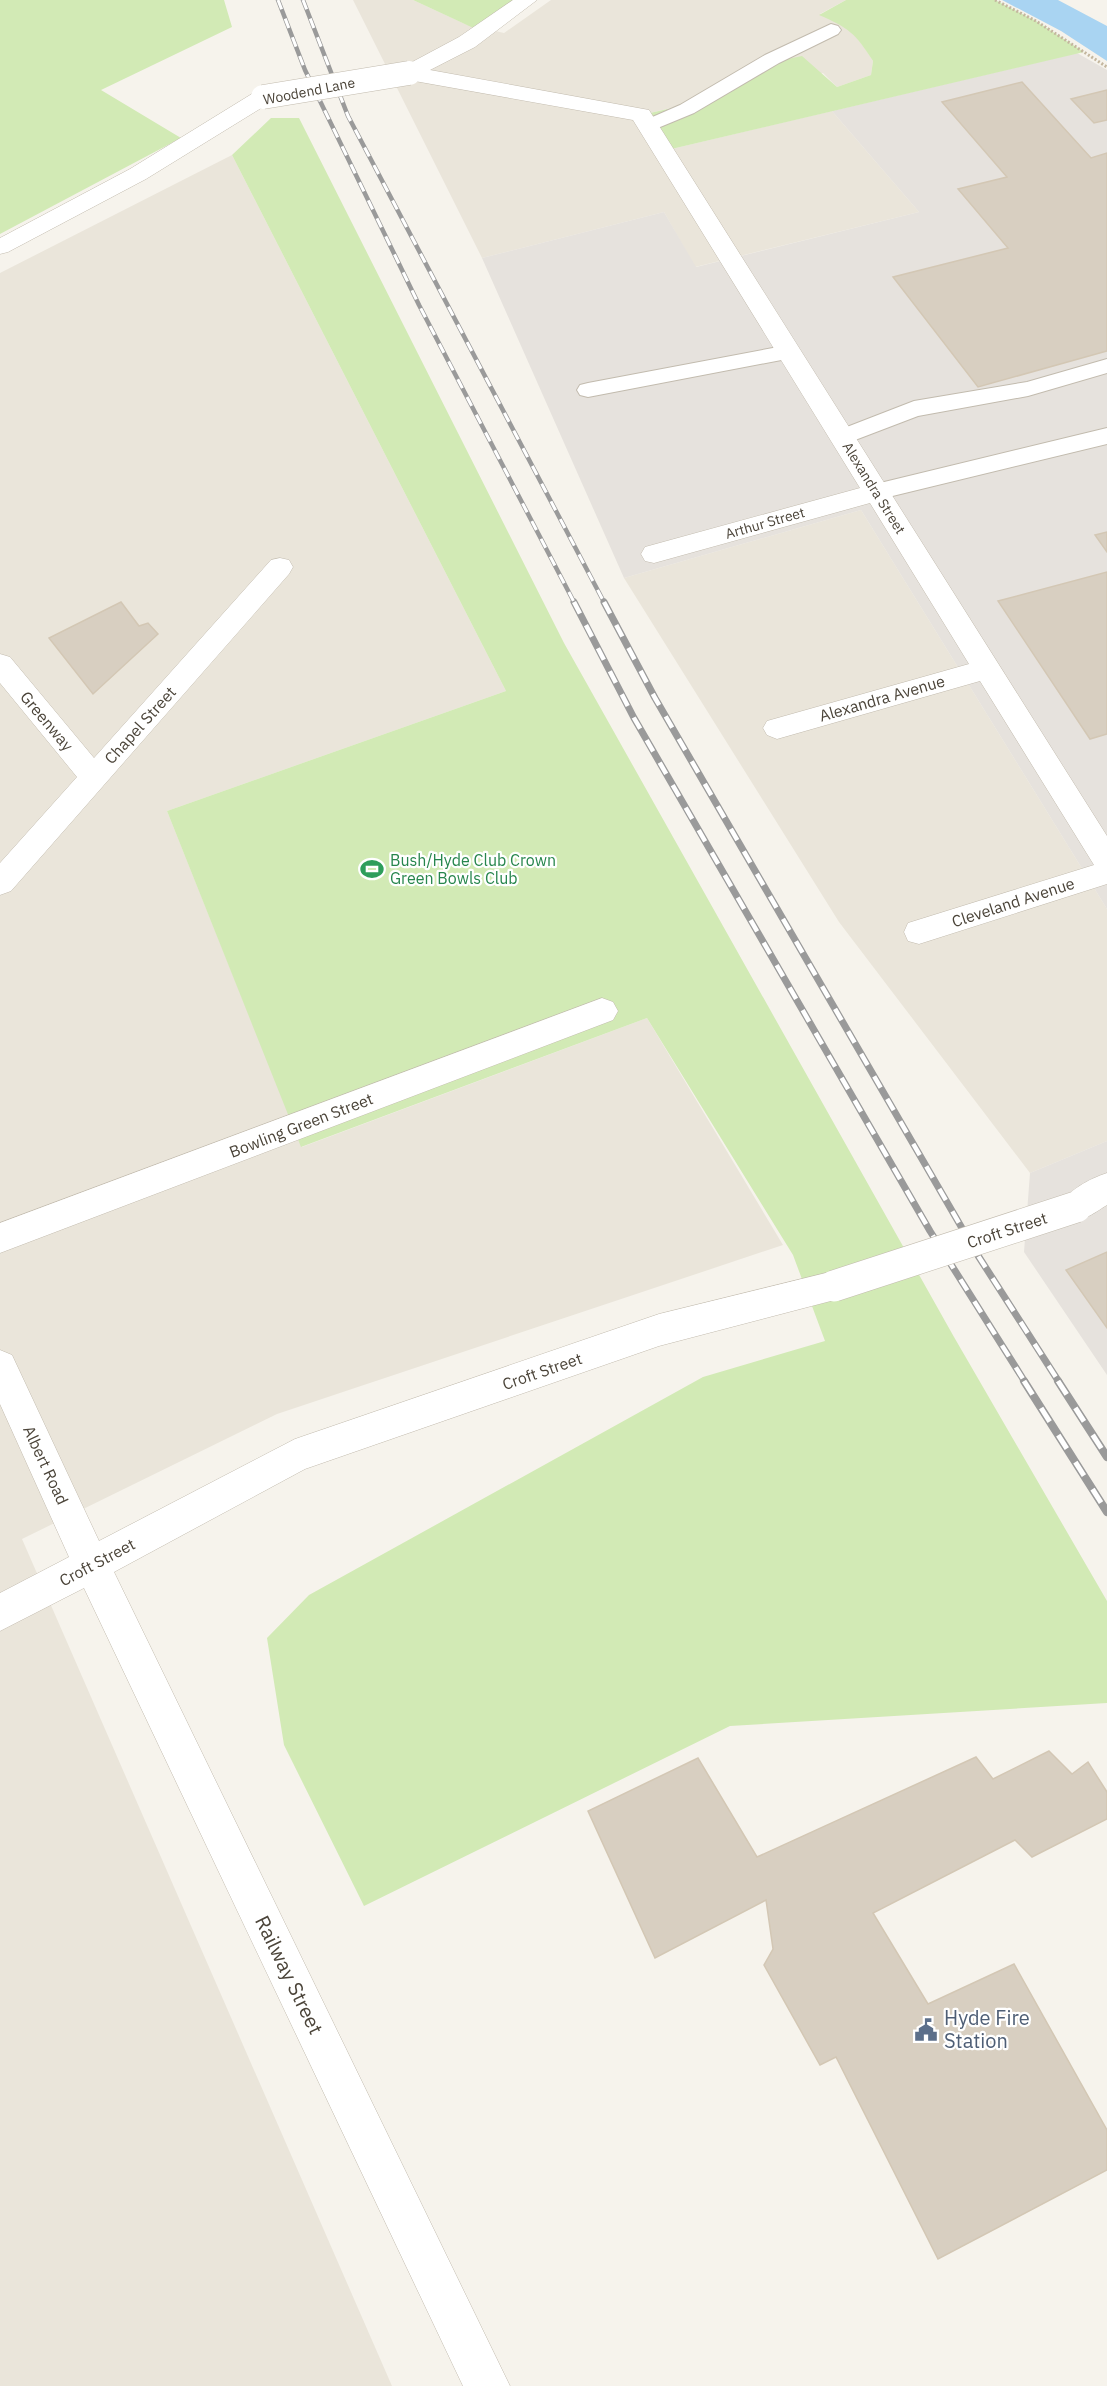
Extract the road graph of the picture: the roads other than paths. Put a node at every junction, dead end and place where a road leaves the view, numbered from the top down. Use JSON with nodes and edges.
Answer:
{"nodes":[{"id":1,"x":527,"y":0,"type":"edge"},
{"id":2,"x":831,"y":30,"type":"dead end"},
{"id":3,"x":409,"y":73,"type":"junction"},
{"id":4,"x":644,"y":121,"type":"junction"},
{"id":5,"x":0,"y":247,"type":"edge"},
{"id":6,"x":789,"y":352,"type":"junction"},
{"id":7,"x":1107,"y":366,"type":"edge"},
{"id":8,"x":588,"y":390,"type":"dead end"},
{"id":9,"x":1107,"y":436,"type":"edge"},
{"id":10,"x":842,"y":437,"type":"junction"},
{"id":11,"x":876,"y":492,"type":"junction"},
{"id":12,"x":654,"y":554,"type":"dead end"},
{"id":13,"x":280,"y":567,"type":"dead end"},
{"id":14,"x":0,"y":664,"type":"edge"},
{"id":15,"x":987,"y":669,"type":"junction"},
{"id":16,"x":777,"y":728,"type":"dead end"},
{"id":17,"x":94,"y":777,"type":"junction"},
{"id":18,"x":1107,"y":861,"type":"edge"},
{"id":19,"x":1107,"y":872,"type":"edge"},
{"id":20,"x":0,"y":883,"type":"edge"},
{"id":21,"x":919,"y":932,"type":"dead end"},
{"id":22,"x":602,"y":1011,"type":"dead end"},
{"id":23,"x":1107,"y":1187,"type":"edge"},
{"id":24,"x":0,"y":1238,"type":"edge"},
{"id":25,"x":0,"y":1366,"type":"edge"},
{"id":26,"x":92,"y":1564,"type":"junction"},
{"id":27,"x":0,"y":1613,"type":"edge"},
{"id":28,"x":487,"y":2386,"type":"edge"}],
"edges":[{"from":1,"to":3,"type":"street","name":"Woodend Lane"},
{"from":2,"to":4,"type":"lane"},
{"from":3,"to":4,"type":"street"},
{"from":3,"to":5,"type":"street","name":"Woodend Lane","bridge":true},
{"from":4,"to":6,"type":"street","name":"Alexandra Street"},
{"from":6,"to":8,"type":"lane"},
{"from":6,"to":10,"type":"street","name":"Alexandra Street"},
{"from":7,"to":10,"type":"lane"},
{"from":9,"to":11,"type":"lane"},
{"from":10,"to":11,"type":"street","name":"Alexandra Street"},
{"from":11,"to":12,"type":"street","name":"Arthur Street"},
{"from":11,"to":15,"type":"street","name":"Alexandra Street"},
{"from":13,"to":17,"type":"street","name":"Chapel Street"},
{"from":14,"to":17,"type":"street","name":"Greenway"},
{"from":15,"to":16,"type":"street","name":"Alexandra Avenue"},
{"from":15,"to":18,"type":"street","name":"Alexandra Street"},
{"from":17,"to":20,"type":"street","name":"Chapel Street"},
{"from":19,"to":21,"type":"street","name":"Cleveland Avenue"},
{"from":22,"to":24,"type":"street","name":"Bowling Green Street"},
{"from":23,"to":26,"type":"street","name":"Croft Street","bridge":true},
{"from":25,"to":26,"type":"street","name":"Albert Road"},
{"from":26,"to":27,"type":"street","name":"Croft Street"},
{"from":26,"to":28,"type":"street","name":"Railway Street"}]}
